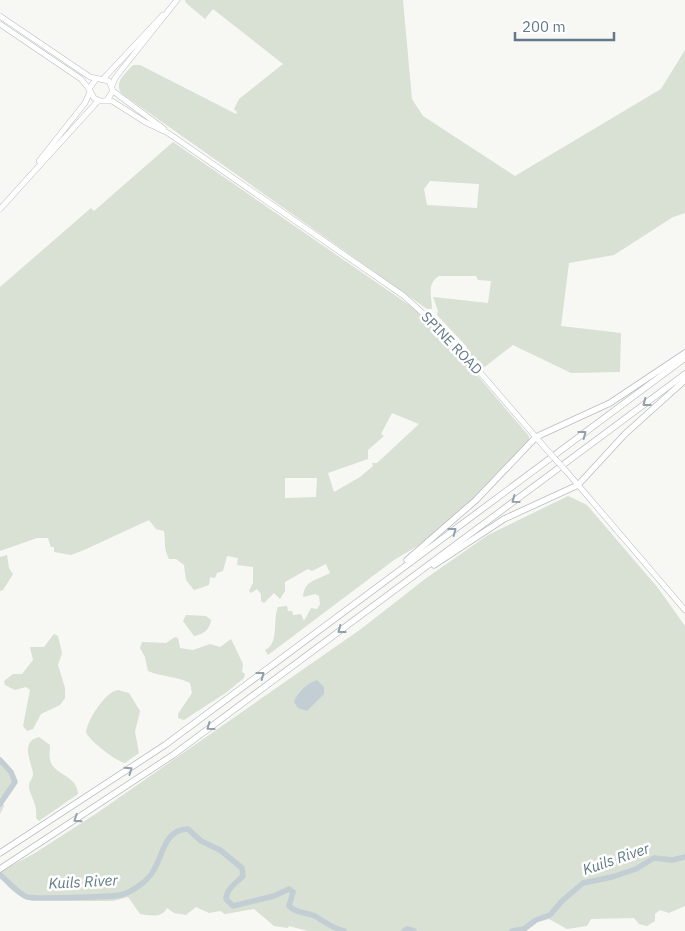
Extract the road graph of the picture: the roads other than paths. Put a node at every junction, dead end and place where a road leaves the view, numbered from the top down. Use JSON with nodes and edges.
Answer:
{"nodes":[{"id":1,"x":175,"y":2,"type":"edge"},
{"id":2,"x":0,"y":16,"type":"edge"},
{"id":3,"x":0,"y":24,"type":"edge"},
{"id":4,"x":104,"y":78,"type":"junction"},
{"id":5,"x":96,"y":79,"type":"junction"},
{"id":6,"x":112,"y":89,"type":"junction"},
{"id":7,"x":90,"y":91,"type":"junction"},
{"id":8,"x":106,"y":100,"type":"junction"},
{"id":9,"x":98,"y":101,"type":"junction"},
{"id":10,"x":168,"y":133,"type":"junction"},
{"id":11,"x":35,"y":167,"type":"junction"},
{"id":12,"x":0,"y":208,"type":"edge"},
{"id":13,"x":685,"y":353,"type":"edge"},
{"id":14,"x":685,"y":358,"type":"edge"},
{"id":15,"x":685,"y":374,"type":"edge"},
{"id":16,"x":685,"y":380,"type":"edge"},
{"id":17,"x":536,"y":437,"type":"junction"},
{"id":18,"x":578,"y":485,"type":"junction"},
{"id":19,"x":372,"y":591,"type":"junction"},
{"id":20,"x":380,"y":601,"type":"junction"},
{"id":21,"x":685,"y":610,"type":"edge"},
{"id":22,"x":0,"y":854,"type":"edge"},
{"id":23,"x":0,"y":869,"type":"edge"}],
"edges":[{"from":1,"to":4,"type":"main road"},
{"from":1,"to":6,"type":"main road"},
{"from":2,"to":5,"type":"main road"},
{"from":3,"to":7,"type":"main road"},
{"from":4,"to":5,"type":"main road"},
{"from":4,"to":6,"type":"main road","name":"SPINE ROAD"},
{"from":5,"to":7,"type":"main road"},
{"from":6,"to":8,"type":"main road"},
{"from":6,"to":10,"type":"main road","name":"SPINE ROAD"},
{"from":7,"to":9,"type":"main road"},
{"from":7,"to":11,"type":"main road"},
{"from":8,"to":9,"type":"main road"},
{"from":8,"to":10,"type":"main road","name":"SPINE ROAD"},
{"from":9,"to":11,"type":"main road"},
{"from":10,"to":17,"type":"main road","name":"SPINE ROAD"},
{"from":11,"to":12,"type":"main road"},
{"from":13,"to":17,"type":"highway"},
{"from":19,"to":14,"type":"highway","one_way":true},
{"from":15,"to":20,"type":"highway","one_way":true},
{"from":16,"to":18,"type":"highway"},
{"from":17,"to":18,"type":"main road","name":"SPINE ROAD","bridge":true},
{"from":17,"to":19,"type":"highway"},
{"from":18,"to":20,"type":"highway"},
{"from":18,"to":21,"type":"main road","name":"SPINE ROAD"},
{"from":22,"to":19,"type":"highway","one_way":true},
{"from":20,"to":23,"type":"highway","one_way":true}]}
